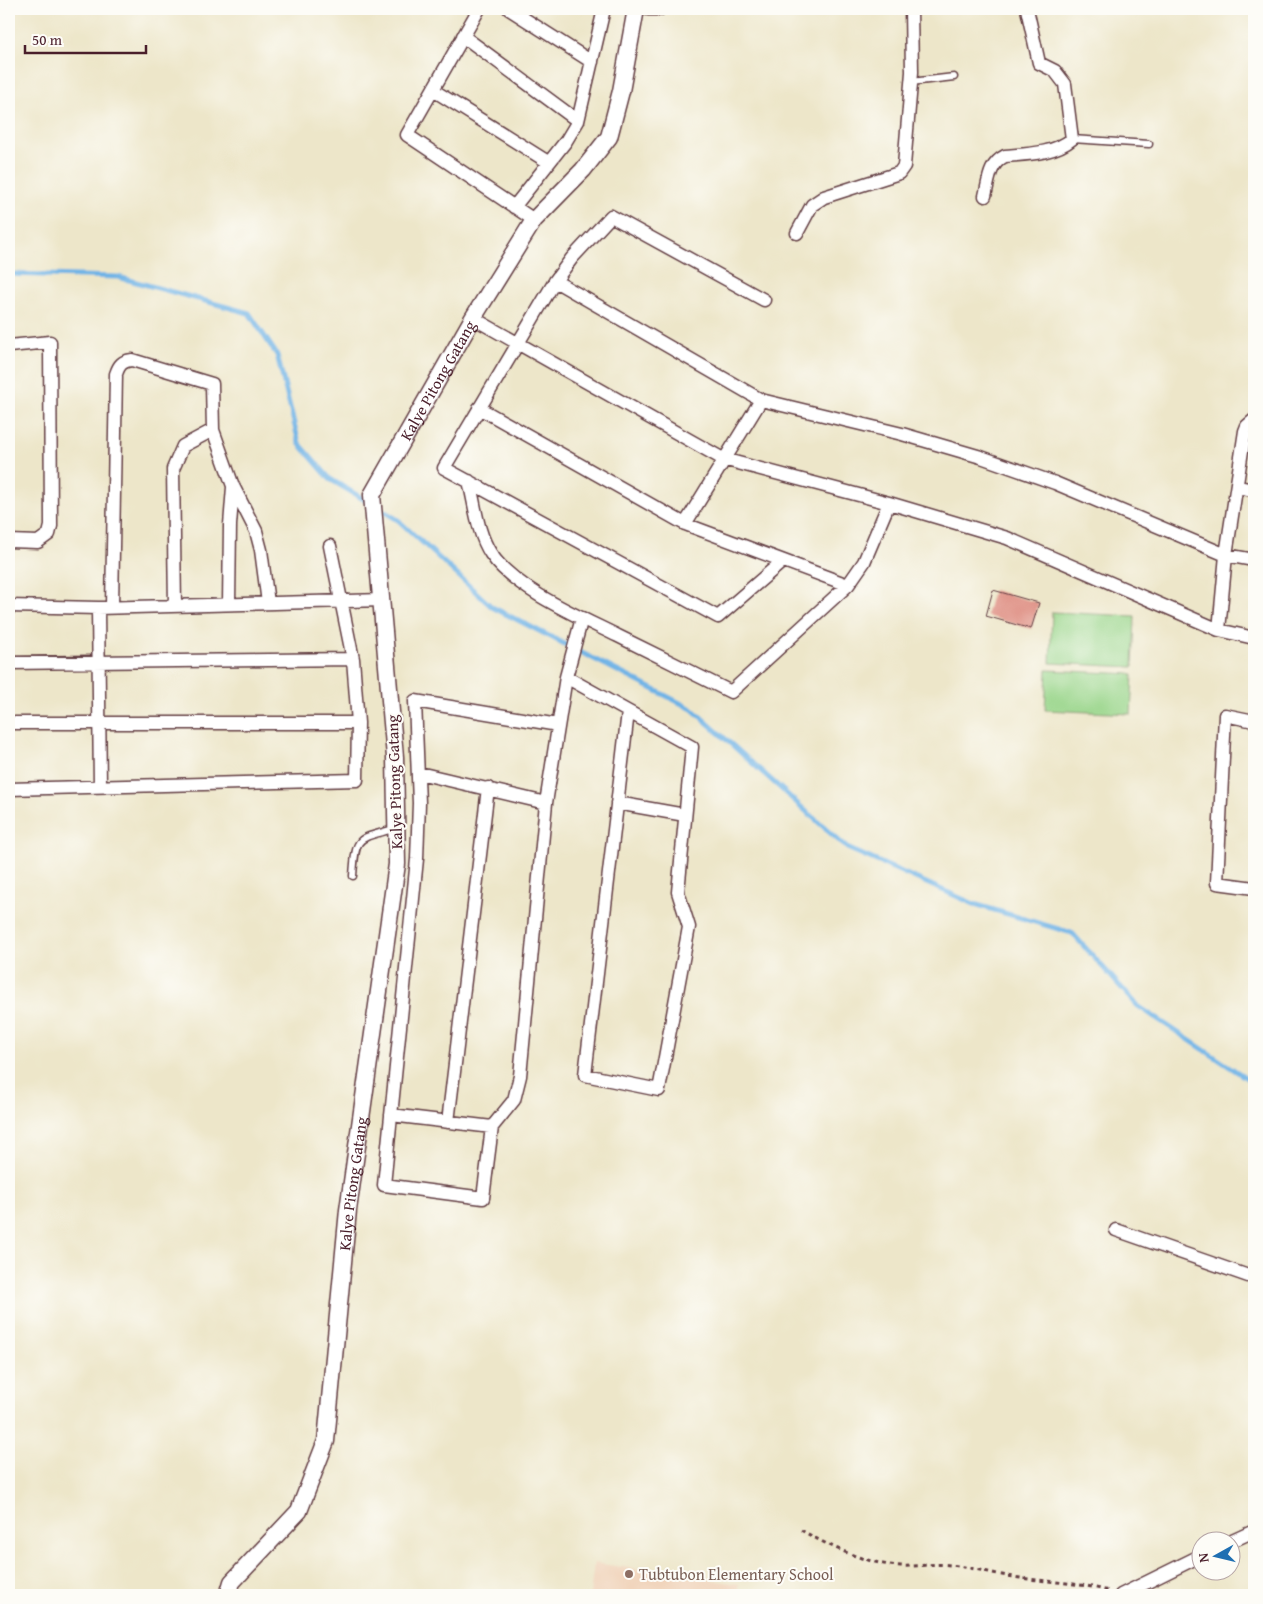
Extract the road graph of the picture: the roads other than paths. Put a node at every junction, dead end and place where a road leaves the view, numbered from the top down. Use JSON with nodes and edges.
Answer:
{"nodes":[{"id":1,"x":479,"y":9,"type":"edge"},
{"id":2,"x":509,"y":9,"type":"edge"},
{"id":3,"x":604,"y":9,"type":"edge"},
{"id":4,"x":636,"y":9,"type":"edge"},
{"id":5,"x":648,"y":9,"type":"edge"},
{"id":6,"x":660,"y":9,"type":"edge"},
{"id":7,"x":911,"y":9,"type":"edge"},
{"id":8,"x":1028,"y":9,"type":"edge"},
{"id":9,"x":464,"y":36,"type":"junction"},
{"id":10,"x":592,"y":62,"type":"junction"},
{"id":11,"x":954,"y":77,"type":"dead end"},
{"id":12,"x":911,"y":82,"type":"junction"},
{"id":13,"x":433,"y":90,"type":"junction"},
{"id":14,"x":578,"y":121,"type":"junction"},
{"id":15,"x":1072,"y":138,"type":"junction"},
{"id":16,"x":1149,"y":144,"type":"dead end"},
{"id":17,"x":548,"y":162,"type":"junction"},
{"id":18,"x":985,"y":196,"type":"dead end"},
{"id":19,"x":514,"y":207,"type":"junction"},
{"id":20,"x":534,"y":220,"type":"junction"},
{"id":21,"x":797,"y":233,"type":"dead end"},
{"id":22,"x":555,"y":281,"type":"junction"},
{"id":23,"x":764,"y":300,"type":"dead end"},
{"id":24,"x":473,"y":318,"type":"junction"},
{"id":25,"x":518,"y":341,"type":"junction"},
{"id":26,"x":9,"y":346,"type":"edge"},
{"id":27,"x":760,"y":400,"type":"junction"},
{"id":28,"x":479,"y":408,"type":"junction"},
{"id":29,"x":1254,"y":420,"type":"edge"},
{"id":30,"x":213,"y":430,"type":"junction"},
{"id":31,"x":723,"y":459,"type":"junction"},
{"id":32,"x":469,"y":481,"type":"junction"},
{"id":33,"x":233,"y":486,"type":"junction"},
{"id":34,"x":1237,"y":487,"type":"junction"},
{"id":35,"x":1254,"y":490,"type":"edge"},
{"id":36,"x":889,"y":503,"type":"junction"},
{"id":37,"x":685,"y":524,"type":"junction"},
{"id":38,"x":9,"y":541,"type":"edge"},
{"id":39,"x":330,"y":546,"type":"dead end"},
{"id":40,"x":1226,"y":555,"type":"junction"},
{"id":41,"x":1254,"y":560,"type":"edge"},
{"id":42,"x":783,"y":561,"type":"junction"},
{"id":43,"x":848,"y":585,"type":"junction"},
{"id":44,"x":383,"y":600,"type":"junction"},
{"id":45,"x":343,"y":601,"type":"junction"},
{"id":46,"x":268,"y":603,"type":"junction"},
{"id":47,"x":230,"y":604,"type":"junction"},
{"id":48,"x":9,"y":606,"type":"edge"},
{"id":49,"x":175,"y":606,"type":"junction"},
{"id":50,"x":112,"y":607,"type":"junction"},
{"id":51,"x":98,"y":608,"type":"junction"},
{"id":52,"x":582,"y":618,"type":"junction"},
{"id":53,"x":1219,"y":630,"type":"junction"},
{"id":54,"x":1254,"y":638,"type":"edge"},
{"id":55,"x":353,"y":659,"type":"junction"},
{"id":56,"x":98,"y":662,"type":"junction"},
{"id":57,"x":9,"y":663,"type":"edge"},
{"id":58,"x":566,"y":677,"type":"junction"},
{"id":59,"x":628,"y":712,"type":"junction"},
{"id":60,"x":1254,"y":721,"type":"edge"},
{"id":61,"x":99,"y":723,"type":"junction"},
{"id":62,"x":358,"y":723,"type":"junction"},
{"id":63,"x":9,"y":724,"type":"edge"},
{"id":64,"x":558,"y":725,"type":"junction"},
{"id":65,"x":419,"y":773,"type":"junction"},
{"id":66,"x":100,"y":786,"type":"junction"},
{"id":67,"x":488,"y":788,"type":"junction"},
{"id":68,"x":9,"y":789,"type":"edge"},
{"id":69,"x":546,"y":803,"type":"junction"},
{"id":70,"x":617,"y":804,"type":"junction"},
{"id":71,"x":686,"y":814,"type":"junction"},
{"id":72,"x":398,"y":828,"type":"junction"},
{"id":73,"x":353,"y":876,"type":"dead end"},
{"id":74,"x":1254,"y":888,"type":"edge"},
{"id":75,"x":391,"y":1115,"type":"junction"},
{"id":76,"x":448,"y":1122,"type":"junction"},
{"id":77,"x":492,"y":1127,"type":"junction"},
{"id":78,"x":1116,"y":1230,"type":"dead end"},
{"id":79,"x":1254,"y":1278,"type":"edge"},
{"id":80,"x":1254,"y":1531,"type":"edge"},
{"id":81,"x":1240,"y":1537,"type":"edge"},
{"id":82,"x":1190,"y":1561,"type":"edge"},
{"id":83,"x":228,"y":1595,"type":"edge"},
{"id":84,"x":1121,"y":1595,"type":"edge"}],
"edges":[{"from":1,"to":9,"type":"street"},
{"from":2,"to":10,"type":"street"},
{"from":3,"to":10,"type":"street"},
{"from":4,"to":20,"type":"street","name":"Kalye Pitong Gatang"},
{"from":5,"to":6,"type":"street"},
{"from":7,"to":12,"type":"street"},
{"from":8,"to":15,"type":"street"},
{"from":9,"to":13,"type":"street"},
{"from":9,"to":14,"type":"street"},
{"from":10,"to":14,"type":"street"},
{"from":11,"to":12,"type":"lane"},
{"from":12,"to":21,"type":"street"},
{"from":13,"to":17,"type":"street"},
{"from":13,"to":19,"type":"street"},
{"from":14,"to":17,"type":"street"},
{"from":15,"to":16,"type":"lane"},
{"from":15,"to":18,"type":"street"},
{"from":17,"to":19,"type":"street"},
{"from":19,"to":20,"type":"street"},
{"from":20,"to":24,"type":"street","name":"Kalye Pitong Gatang"},
{"from":22,"to":23,"type":"street"},
{"from":22,"to":25,"type":"street"},
{"from":22,"to":27,"type":"street"},
{"from":24,"to":25,"type":"street"},
{"from":24,"to":44,"type":"street","name":"Kalye Pitong Gatang"},
{"from":25,"to":28,"type":"street"},
{"from":25,"to":31,"type":"street"},
{"from":26,"to":38,"type":"street"},
{"from":27,"to":31,"type":"street"},
{"from":27,"to":40,"type":"street"},
{"from":28,"to":32,"type":"street"},
{"from":28,"to":37,"type":"street"},
{"from":29,"to":34,"type":"street"},
{"from":30,"to":33,"type":"street"},
{"from":30,"to":49,"type":"street"},
{"from":30,"to":50,"type":"street"},
{"from":31,"to":36,"type":"street"},
{"from":31,"to":37,"type":"street"},
{"from":32,"to":42,"type":"street"},
{"from":32,"to":52,"type":"street"},
{"from":33,"to":46,"type":"street"},
{"from":33,"to":47,"type":"street"},
{"from":34,"to":35,"type":"street"},
{"from":34,"to":40,"type":"street"},
{"from":36,"to":43,"type":"street"},
{"from":36,"to":53,"type":"street"},
{"from":37,"to":42,"type":"street"},
{"from":39,"to":45,"type":"street"},
{"from":40,"to":41,"type":"street"},
{"from":40,"to":53,"type":"street"},
{"from":42,"to":43,"type":"street"},
{"from":43,"to":52,"type":"street"},
{"from":44,"to":45,"type":"street"},
{"from":44,"to":72,"type":"street","name":"Kalye Pitong Gatang"},
{"from":45,"to":46,"type":"street"},
{"from":45,"to":55,"type":"street"},
{"from":46,"to":47,"type":"street"},
{"from":47,"to":49,"type":"street"},
{"from":48,"to":51,"type":"street"},
{"from":49,"to":50,"type":"street"},
{"from":50,"to":51,"type":"street"},
{"from":51,"to":56,"type":"street"},
{"from":52,"to":58,"type":"street"},
{"from":53,"to":54,"type":"street"},
{"from":55,"to":56,"type":"street"},
{"from":55,"to":62,"type":"street"},
{"from":56,"to":57,"type":"street"},
{"from":56,"to":61,"type":"street"},
{"from":58,"to":59,"type":"street"},
{"from":58,"to":64,"type":"street"},
{"from":59,"to":70,"type":"street"},
{"from":59,"to":71,"type":"street"},
{"from":60,"to":74,"type":"street"},
{"from":61,"to":62,"type":"street"},
{"from":61,"to":63,"type":"street"},
{"from":61,"to":66,"type":"street"},
{"from":62,"to":66,"type":"street"},
{"from":64,"to":65,"type":"street"},
{"from":64,"to":69,"type":"street"},
{"from":65,"to":67,"type":"street"},
{"from":65,"to":75,"type":"street"},
{"from":66,"to":68,"type":"street"},
{"from":67,"to":69,"type":"street"},
{"from":67,"to":76,"type":"street"},
{"from":69,"to":77,"type":"street"},
{"from":70,"to":71,"type":"street"},
{"from":70,"to":71,"type":"street"},
{"from":72,"to":73,"type":"lane"},
{"from":72,"to":83,"type":"street","name":"Kalye Pitong Gatang"},
{"from":75,"to":76,"type":"street"},
{"from":75,"to":77,"type":"street"},
{"from":76,"to":77,"type":"street"},
{"from":78,"to":79,"type":"street"},
{"from":80,"to":81,"type":"street"},
{"from":82,"to":84,"type":"street"}]}
